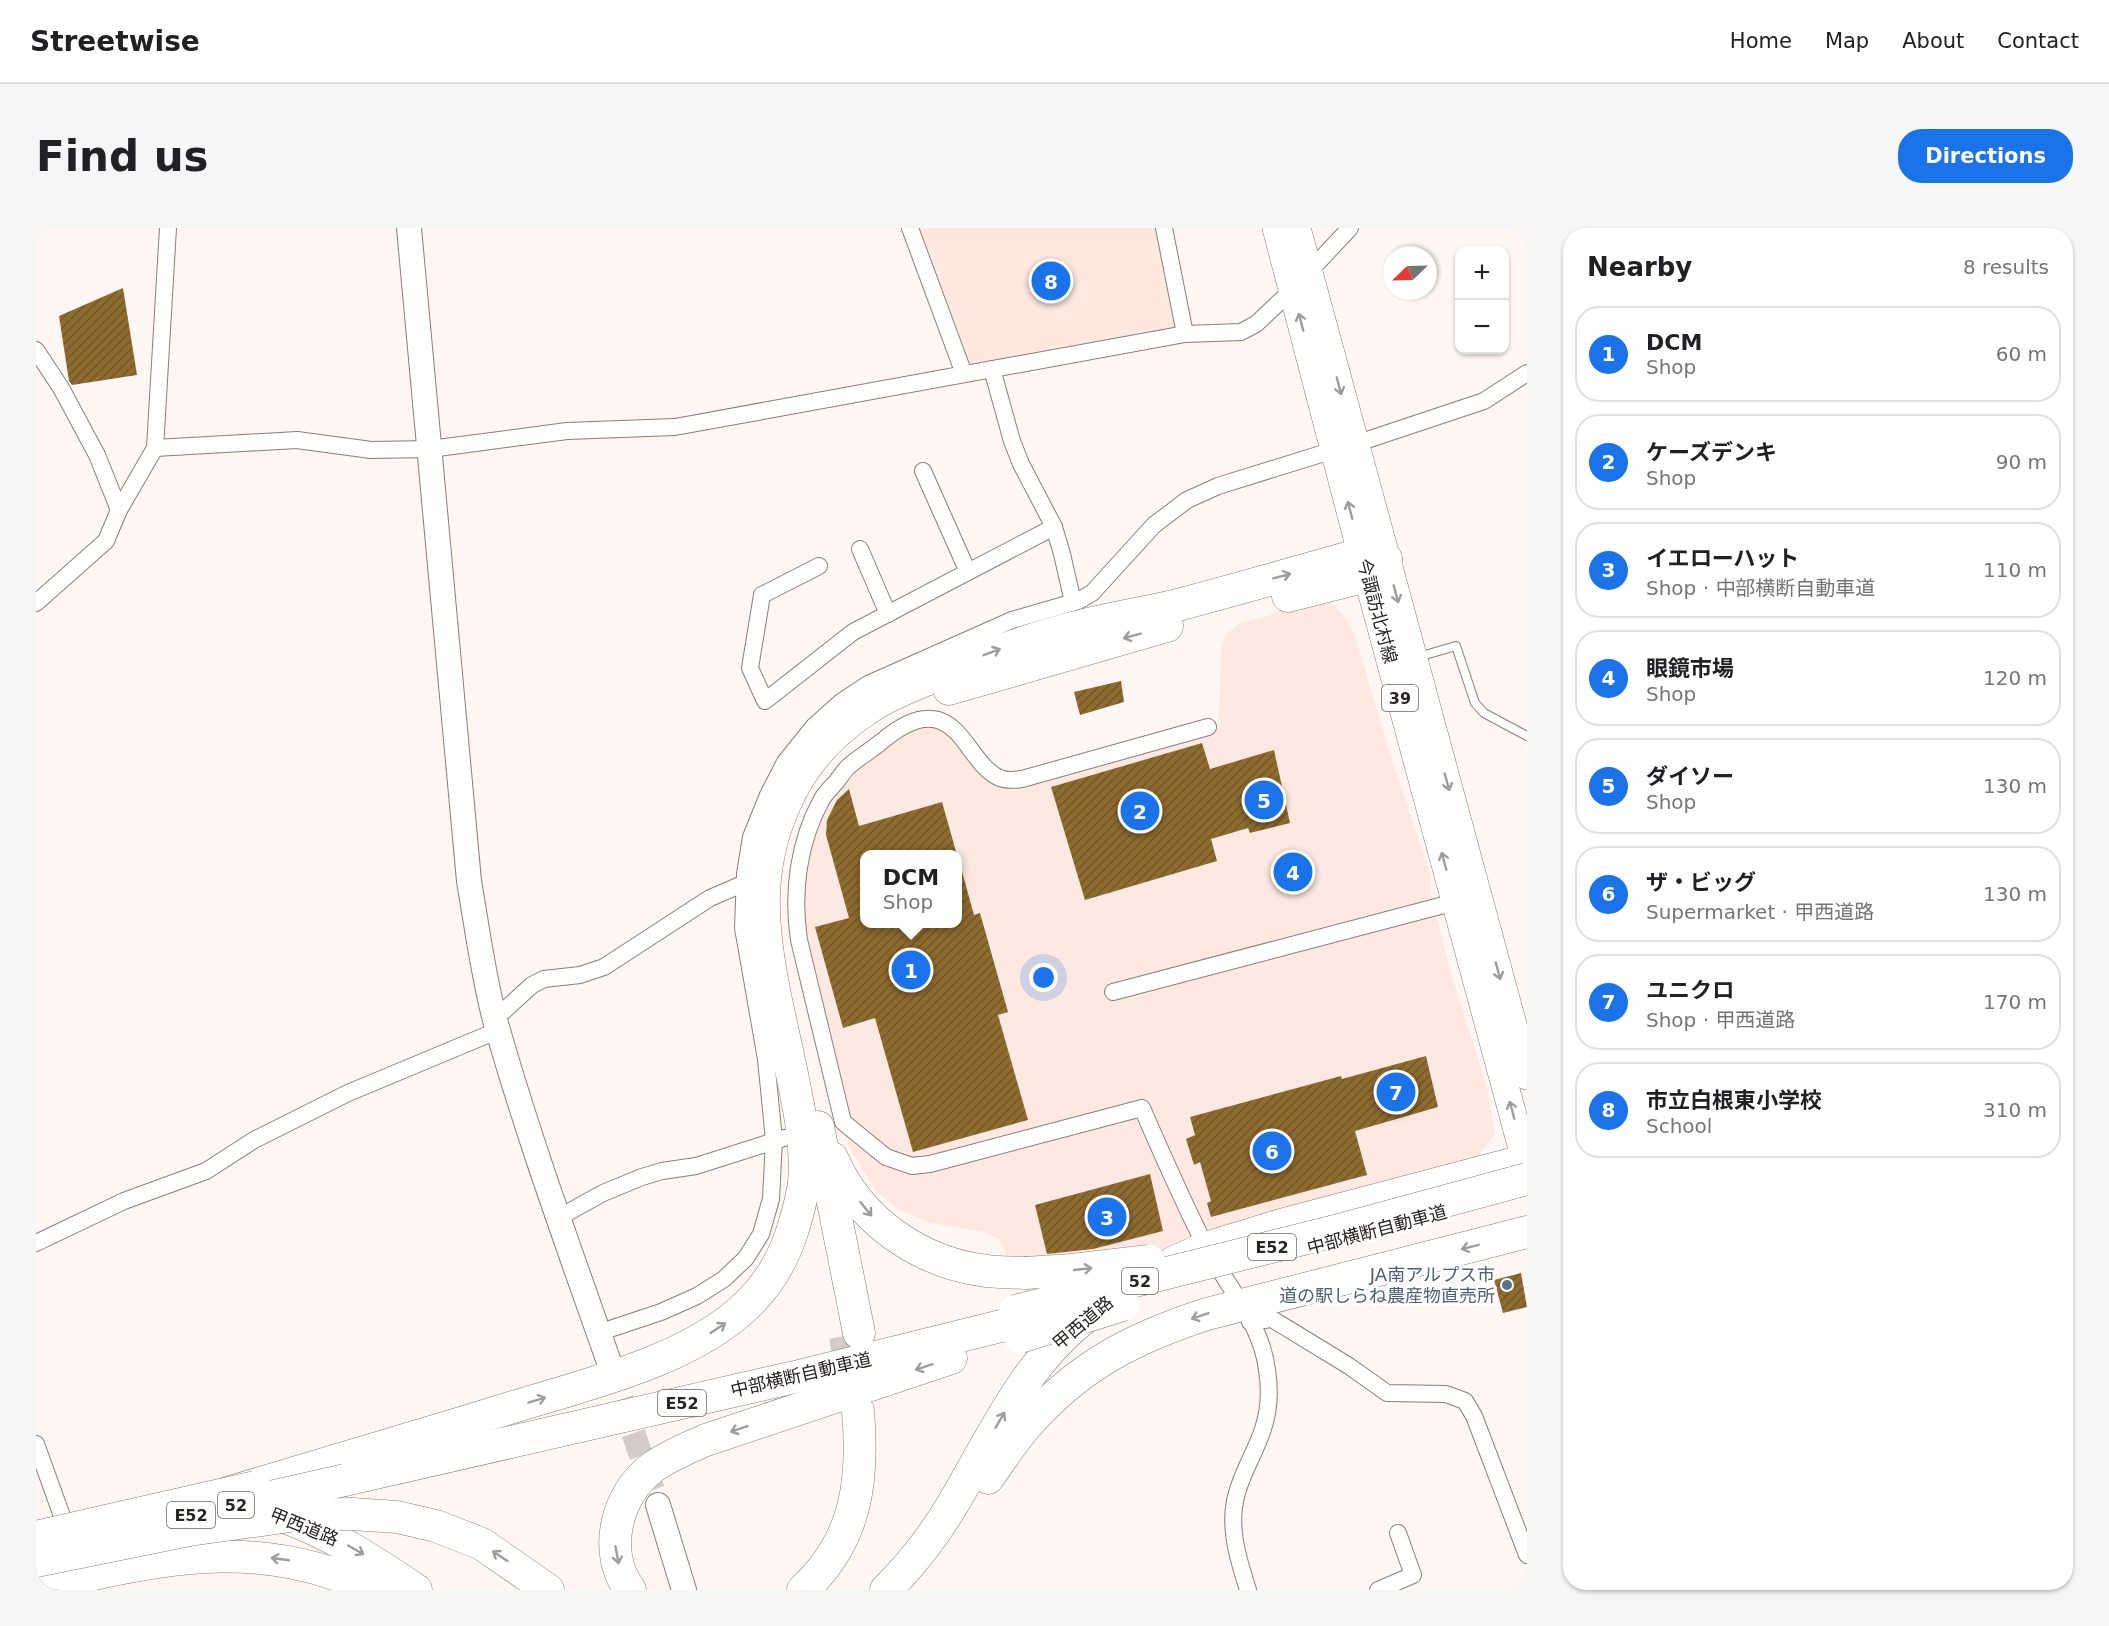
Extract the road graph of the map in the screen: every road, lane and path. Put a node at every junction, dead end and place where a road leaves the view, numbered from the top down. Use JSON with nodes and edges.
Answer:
{"nodes":[{"id":1,"x":168,"y":228,"type":"edge"},
{"id":2,"x":410,"y":228,"type":"edge"},
{"id":3,"x":910,"y":228,"type":"edge"},
{"id":4,"x":1164,"y":228,"type":"edge"},
{"id":5,"x":1276,"y":228,"type":"edge"},
{"id":6,"x":1297,"y":228,"type":"edge"},
{"id":7,"x":1350,"y":228,"type":"edge"},
{"id":8,"x":1300,"y":280,"type":"junction"},
{"id":9,"x":1185,"y":334,"type":"junction"},
{"id":10,"x":36,"y":350,"type":"edge"},
{"id":11,"x":992,"y":369,"type":"junction"},
{"id":12,"x":1527,"y":373,"type":"edge"},
{"id":13,"x":964,"y":374,"type":"junction"},
{"id":14,"x":1345,"y":447,"type":"junction"},
{"id":15,"x":154,"y":448,"type":"junction"},
{"id":16,"x":430,"y":449,"type":"junction"},
{"id":17,"x":923,"y":471,"type":"dead end"},
{"id":18,"x":119,"y":510,"type":"junction"},
{"id":19,"x":1053,"y":526,"type":"junction"},
{"id":20,"x":860,"y":549,"type":"dead end"},
{"id":21,"x":1372,"y":563,"type":"junction"},
{"id":22,"x":819,"y":566,"type":"dead end"},
{"id":23,"x":968,"y":572,"type":"junction"},
{"id":24,"x":1073,"y":602,"type":"junction"},
{"id":25,"x":36,"y":603,"type":"edge"},
{"id":26,"x":888,"y":614,"type":"junction"},
{"id":27,"x":1413,"y":658,"type":"junction"},
{"id":28,"x":1208,"y":727,"type":"dead end"},
{"id":29,"x":1527,"y":736,"type":"edge"},
{"id":30,"x":745,"y":883,"type":"junction"},
{"id":31,"x":1455,"y":902,"type":"junction"},
{"id":32,"x":1113,"y":992,"type":"dead end"},
{"id":33,"x":497,"y":1025,"type":"junction"},
{"id":34,"x":1527,"y":1076,"type":"edge"},
{"id":35,"x":817,"y":1126,"type":"junction"},
{"id":36,"x":774,"y":1140,"type":"junction"},
{"id":37,"x":1527,"y":1168,"type":"edge"},
{"id":38,"x":1527,"y":1191,"type":"edge"},
{"id":39,"x":558,"y":1218,"type":"junction"},
{"id":40,"x":1527,"y":1232,"type":"edge"},
{"id":41,"x":36,"y":1243,"type":"edge"},
{"id":42,"x":1206,"y":1248,"type":"junction"},
{"id":43,"x":1246,"y":1313,"type":"junction"},
{"id":44,"x":1018,"y":1323,"type":"junction"},
{"id":45,"x":598,"y":1333,"type":"junction"},
{"id":46,"x":852,"y":1334,"type":"tunnel mouth"},
{"id":47,"x":610,"y":1365,"type":"tunnel mouth"},
{"id":48,"x":36,"y":1444,"type":"edge"},
{"id":49,"x":343,"y":1469,"type":"junction"},
{"id":50,"x":658,"y":1505,"type":"tunnel mouth"},
{"id":51,"x":49,"y":1519,"type":"edge"},
{"id":52,"x":1522,"y":1527,"type":"edge"},
{"id":53,"x":1398,"y":1533,"type":"dead end"},
{"id":54,"x":36,"y":1537,"type":"edge"},
{"id":55,"x":36,"y":1549,"type":"edge"},
{"id":56,"x":1527,"y":1555,"type":"edge"},
{"id":57,"x":36,"y":1561,"type":"edge"},
{"id":58,"x":78,"y":1584,"type":"edge"},
{"id":59,"x":36,"y":1587,"type":"edge"},
{"id":60,"x":375,"y":1590,"type":"edge"},
{"id":61,"x":416,"y":1590,"type":"edge"},
{"id":62,"x":548,"y":1590,"type":"edge"},
{"id":63,"x":630,"y":1590,"type":"edge"},
{"id":64,"x":684,"y":1590,"type":"edge"},
{"id":65,"x":803,"y":1590,"type":"edge"},
{"id":66,"x":825,"y":1590,"type":"edge"},
{"id":67,"x":886,"y":1590,"type":"edge"},
{"id":68,"x":903,"y":1590,"type":"edge"},
{"id":69,"x":1248,"y":1590,"type":"edge"},
{"id":70,"x":1378,"y":1590,"type":"edge"}],
"edges":[{"from":1,"to":15,"type":"street"},
{"from":2,"to":16,"type":"street"},
{"from":3,"to":13,"type":"street"},
{"from":4,"to":9,"type":"street"},
{"from":5,"to":8,"type":"main road","name":"今諏訪北村線","number":"39"},
{"from":6,"to":8,"type":"main road","name":"今諏訪北村線","number":"39"},
{"from":7,"to":8,"type":"street"},
{"from":8,"to":9,"type":"street"},
{"from":8,"to":14,"type":"main road","name":"今諏訪北村線","number":"39"},
{"from":9,"to":11,"type":"street"},
{"from":10,"to":18,"type":"street"},
{"from":11,"to":13,"type":"street"},
{"from":11,"to":19,"type":"street"},
{"from":12,"to":14,"type":"street"},
{"from":13,"to":16,"type":"street"},
{"from":14,"to":21,"type":"main road","name":"今諏訪北村線","number":"39"},
{"from":14,"to":24,"type":"street"},
{"from":15,"to":16,"type":"street"},
{"from":15,"to":18,"type":"street"},
{"from":16,"to":33,"type":"street"},
{"from":17,"to":23,"type":"street"},
{"from":18,"to":25,"type":"street"},
{"from":19,"to":23,"type":"street"},
{"from":19,"to":24,"type":"street"},
{"from":20,"to":26,"type":"street"},
{"from":21,"to":27,"type":"main road","name":"今諏訪北村線","number":"39","one_way":true},
{"from":31,"to":21,"type":"main road","name":"今諏訪北村線","number":"39","one_way":true},
{"from":21,"to":35,"type":"highway"},
{"from":22,"to":26,"type":"street"},
{"from":23,"to":26,"type":"street"},
{"from":24,"to":30,"type":"street"},
{"from":27,"to":29,"type":"lane"},
{"from":27,"to":34,"type":"main road","name":"今諏訪北村線","number":"39","one_way":true},
{"from":28,"to":35,"type":"street"},
{"from":30,"to":33,"type":"street"},
{"from":30,"to":36,"type":"street"},
{"from":31,"to":32,"type":"street"},
{"from":37,"to":31,"type":"main road","name":"今諏訪北村線","number":"39","one_way":true},
{"from":33,"to":39,"type":"street"},
{"from":33,"to":41,"type":"street"},
{"from":35,"to":36,"type":"street"},
{"from":35,"to":37,"type":"highway","one_way":true,"bridge":true},
{"from":35,"to":42,"type":"street"},
{"from":35,"to":46,"type":"highway"},
{"from":49,"to":35,"type":"highway","one_way":true},
{"from":36,"to":39,"type":"street"},
{"from":36,"to":45,"type":"street"},
{"from":37,"to":42,"type":"highway","name":"甲西道路","number":"52"},
{"from":37,"to":44,"type":"highway","name":"中部横断自動車道","number":"E52","bridge":true},
{"from":38,"to":44,"type":"highway","name":"中部横断自動車道","number":"E52"},
{"from":39,"to":45,"type":"street"},
{"from":40,"to":43,"type":"highway","name":"甲西道路","one_way":true},
{"from":42,"to":43,"type":"street"},
{"from":67,"to":42,"type":"highway","name":"甲西道路","number":"52","one_way":true},
{"from":43,"to":52,"type":"street"},
{"from":43,"to":68,"type":"highway","name":"甲西道路","one_way":true},
{"from":43,"to":69,"type":"street"},
{"from":44,"to":49,"type":"highway","name":"中部横断自動車道","number":"E52"},
{"from":44,"to":63,"type":"highway","one_way":true},
{"from":45,"to":47,"type":"street"},
{"from":48,"to":51,"type":"street"},
{"from":49,"to":54,"type":"highway","name":"中部横断自動車道","number":"E52","bridge":true},
{"from":49,"to":55,"type":"highway","name":"中部横断自動車道","number":"E52","bridge":true},
{"from":50,"to":64,"type":"street"},
{"from":51,"to":58,"type":"street"},
{"from":51,"to":61,"type":"highway","name":"甲西道路","number":"52","one_way":true},
{"from":52,"to":56,"type":"street"},
{"from":53,"to":70,"type":"street"},
{"from":62,"to":57,"type":"highway","one_way":true,"bridge":true},
{"from":58,"to":59,"type":"highway","name":"甲西道路"},
{"from":60,"to":58,"type":"highway","name":"甲西道路","one_way":true},
{"from":65,"to":66,"type":"highway"}]}
